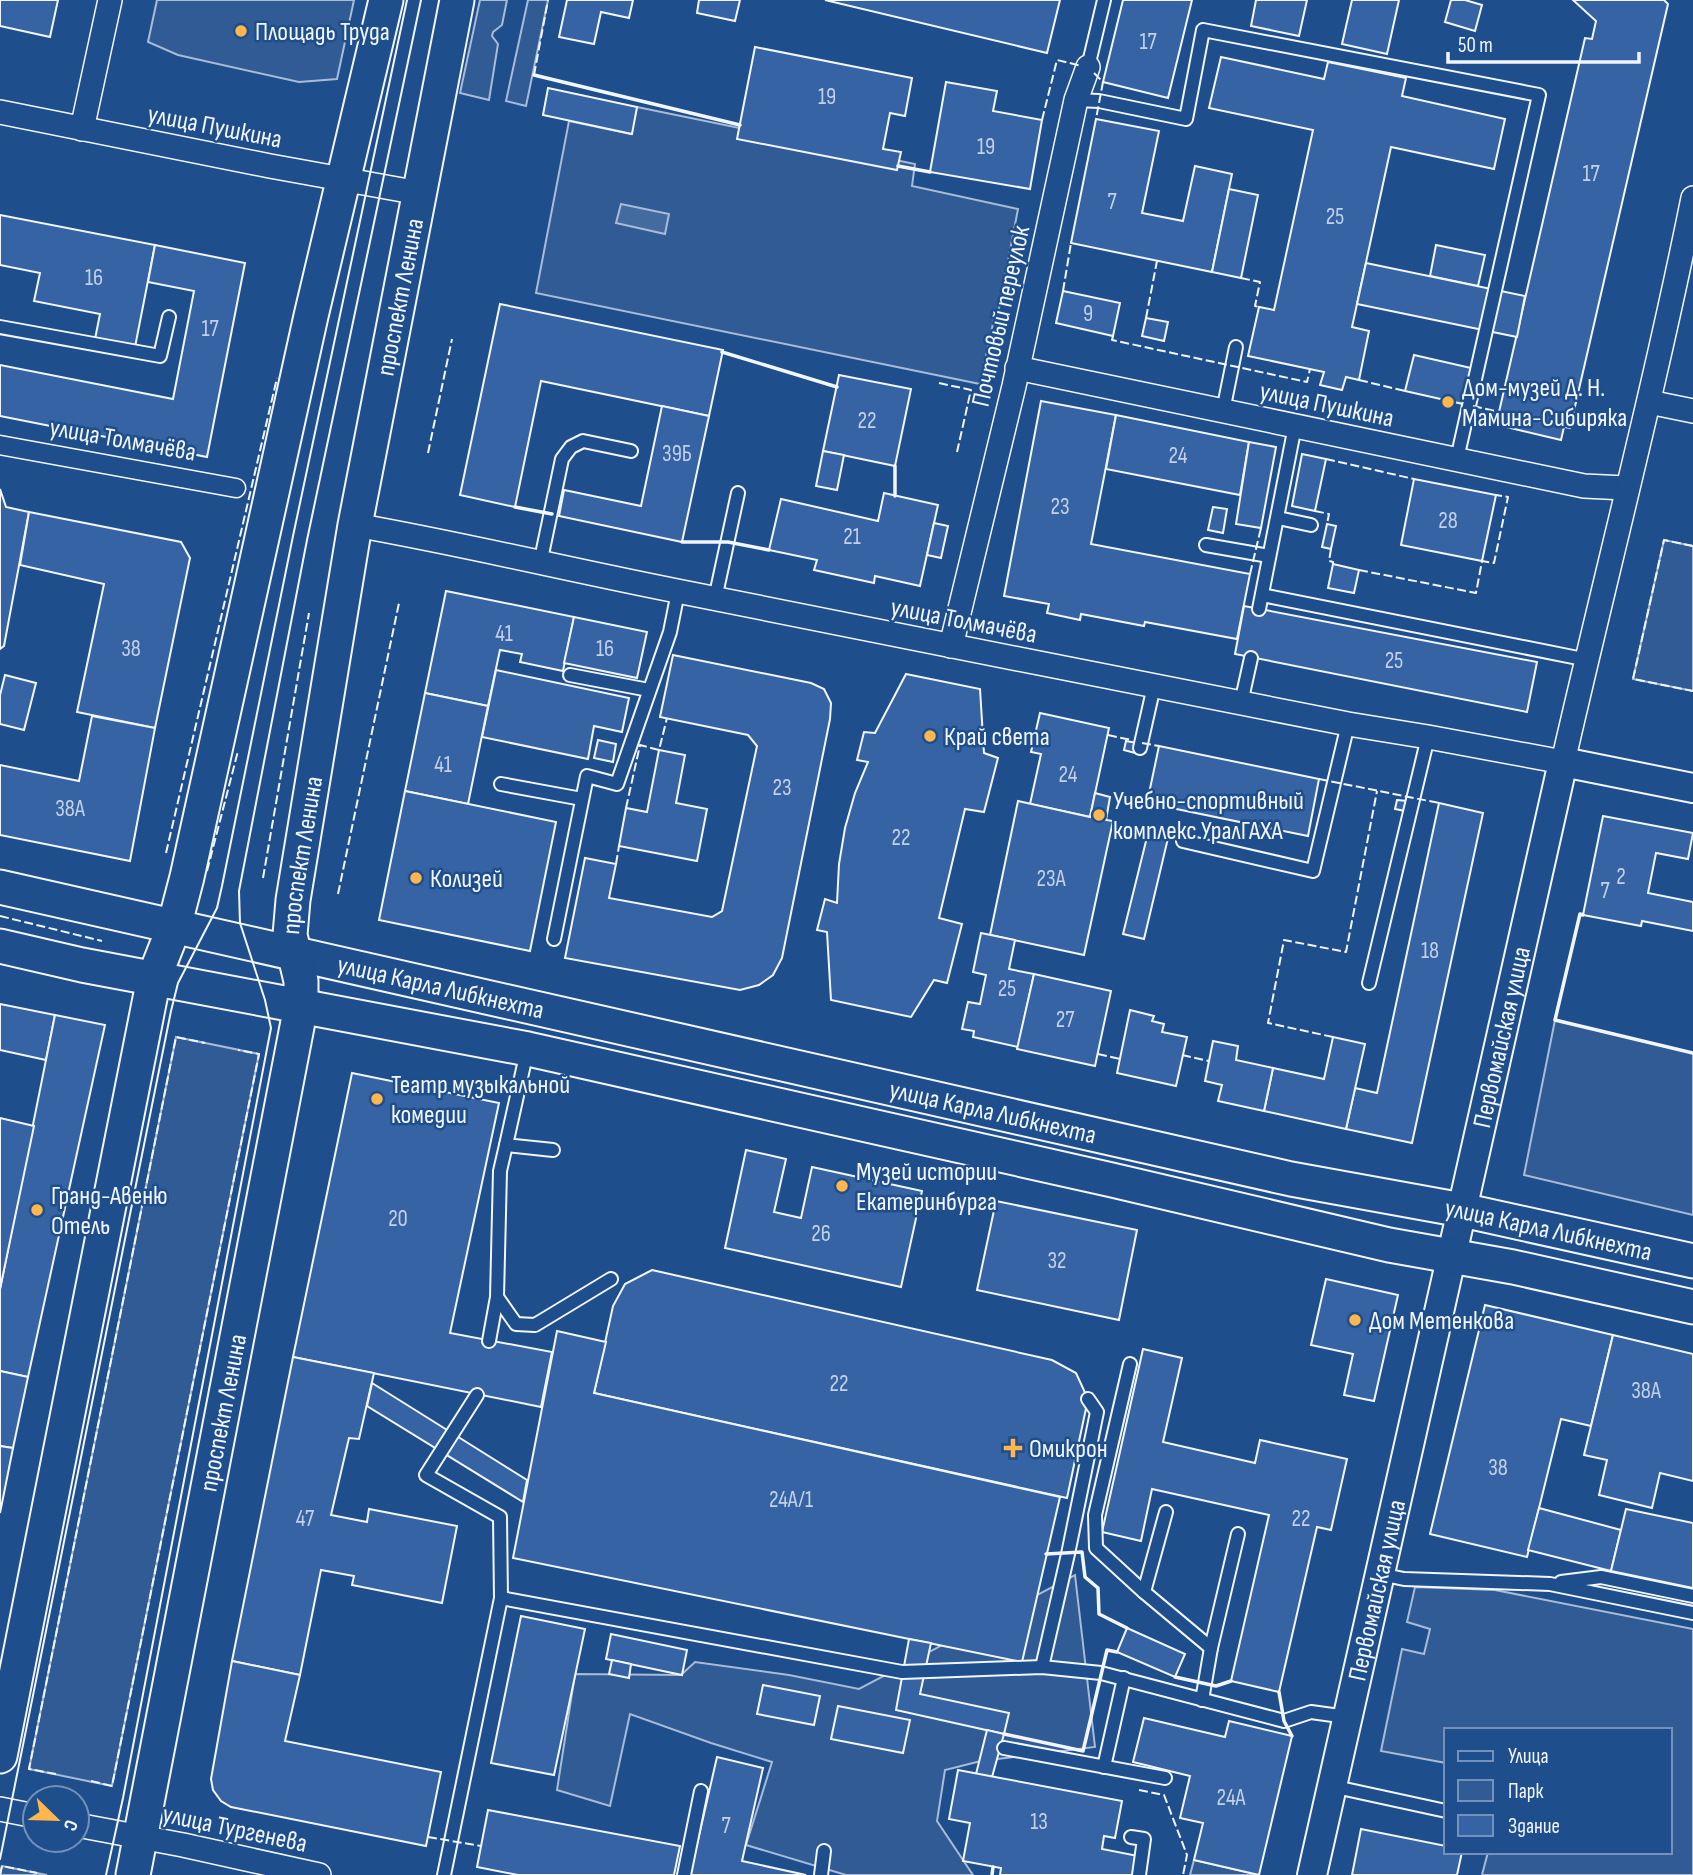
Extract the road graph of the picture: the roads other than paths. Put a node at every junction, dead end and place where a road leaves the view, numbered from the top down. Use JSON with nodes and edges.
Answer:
{"nodes":[{"id":1,"x":110,"y":0,"type":"edge"},
{"id":2,"x":386,"y":0,"type":"edge"},
{"id":3,"x":457,"y":0,"type":"edge"},
{"id":4,"x":1104,"y":0,"type":"edge"},
{"id":5,"x":1088,"y":67,"type":"joint"},
{"id":6,"x":1076,"y":100,"type":"junction"},
{"id":7,"x":0,"y":112,"type":"edge"},
{"id":8,"x":82,"y":129,"type":"junction"},
{"id":9,"x":345,"y":179,"type":"junction"},
{"id":10,"x":419,"y":193,"type":"junction"},
{"id":11,"x":1693,"y":198,"type":"edge"},
{"id":12,"x":1688,"y":244,"type":"edge"},
{"id":13,"x":169,"y":317,"type":"dead end"},
{"id":14,"x":0,"y":327,"type":"edge"},
{"id":15,"x":1236,"y":347,"type":"dead end"},
{"id":16,"x":1017,"y":368,"type":"junction"},
{"id":17,"x":1649,"y":402,"type":"junction"},
{"id":18,"x":1223,"y":411,"type":"junction"},
{"id":19,"x":1693,"y":411,"type":"edge"},
{"id":20,"x":1295,"y":426,"type":"junction"},
{"id":21,"x":0,"y":445,"type":"edge"},
{"id":22,"x":631,"y":451,"type":"dead end"},
{"id":23,"x":1457,"y":460,"type":"junction"},
{"id":24,"x":236,"y":488,"type":"dead end"},
{"id":25,"x":1626,"y":488,"type":"junction"},
{"id":26,"x":738,"y":493,"type":"dead end"},
{"id":27,"x":1278,"y":518,"type":"junction"},
{"id":28,"x":355,"y":525,"type":"junction"},
{"id":29,"x":1311,"y":525,"type":"dead end"},
{"id":30,"x":1206,"y":545,"type":"dead end"},
{"id":31,"x":1269,"y":556,"type":"junction"},
{"id":32,"x":540,"y":564,"type":"junction"},
{"id":33,"x":678,"y":592,"type":"junction"},
{"id":34,"x":1262,"y":595,"type":"junction"},
{"id":35,"x":715,"y":599,"type":"junction"},
{"id":36,"x":1259,"y":609,"type":"dead end"},
{"id":37,"x":951,"y":646,"type":"junction"},
{"id":38,"x":1251,"y":657,"type":"dead end"},
{"id":39,"x":1588,"y":660,"type":"junction"},
{"id":40,"x":570,"y":675,"type":"dead end"},
{"id":41,"x":1154,"y":686,"type":"junction"},
{"id":42,"x":649,"y":690,"type":"junction"},
{"id":43,"x":1241,"y":703,"type":"junction"},
{"id":44,"x":1348,"y":724,"type":"junction"},
{"id":45,"x":1428,"y":737,"type":"junction"},
{"id":46,"x":1140,"y":748,"type":"dead end"},
{"id":47,"x":1563,"y":762,"type":"junction"},
{"id":48,"x":501,"y":783,"type":"dead end"},
{"id":49,"x":1693,"y":788,"type":"edge"},
{"id":50,"x":582,"y":799,"type":"junction"},
{"id":51,"x":1183,"y":841,"type":"dead end"},
{"id":52,"x":0,"y":887,"type":"edge"},
{"id":53,"x":174,"y":927,"type":"junction"},
{"id":54,"x":554,"y":939,"type":"dead end"},
{"id":55,"x":0,"y":946,"type":"edge"},
{"id":56,"x":296,"y":955,"type":"junction"},
{"id":57,"x":154,"y":978,"type":"junction"},
{"id":58,"x":1369,"y":983,"type":"dead end"},
{"id":59,"x":301,"y":1006,"type":"junction"},
{"id":60,"x":528,"y":1049,"type":"junction"},
{"id":61,"x":506,"y":1145,"type":"junction"},
{"id":62,"x":554,"y":1150,"type":"dead end"},
{"id":63,"x":1462,"y":1210,"type":"junction"},
{"id":64,"x":1452,"y":1257,"type":"junction"},
{"id":65,"x":1693,"y":1261,"type":"edge"},
{"id":66,"x":611,"y":1279,"type":"dead end"},
{"id":67,"x":498,"y":1297,"type":"junction"},
{"id":68,"x":1693,"y":1307,"type":"edge"},
{"id":69,"x":489,"y":1341,"type":"dead end"},
{"id":70,"x":1130,"y":1364,"type":"dead end"},
{"id":71,"x":477,"y":1395,"type":"dead end"},
{"id":72,"x":1088,"y":1399,"type":"dead end"},
{"id":73,"x":1166,"y":1512,"type":"dead end"},
{"id":74,"x":1238,"y":1534,"type":"dead end"},
{"id":75,"x":1380,"y":1574,"type":"junction"},
{"id":76,"x":1550,"y":1584,"type":"junction"},
{"id":77,"x":1144,"y":1592,"type":"junction"},
{"id":78,"x":1693,"y":1596,"type":"edge"},
{"id":79,"x":502,"y":1598,"type":"junction"},
{"id":80,"x":1693,"y":1613,"type":"edge"},
{"id":81,"x":1211,"y":1648,"type":"junction"},
{"id":82,"x":1041,"y":1667,"type":"junction"},
{"id":83,"x":1124,"y":1678,"type":"junction"},
{"id":84,"x":1202,"y":1700,"type":"junction"},
{"id":85,"x":1347,"y":1717,"type":"junction"},
{"id":86,"x":1004,"y":1748,"type":"dead end"},
{"id":87,"x":0,"y":1756,"type":"edge"},
{"id":88,"x":1104,"y":1767,"type":"junction"},
{"id":89,"x":1166,"y":1778,"type":"dead end"},
{"id":90,"x":1331,"y":1786,"type":"junction"},
{"id":91,"x":701,"y":1791,"type":"dead end"},
{"id":92,"x":0,"y":1809,"type":"edge"},
{"id":93,"x":1444,"y":1811,"type":"edge"},
{"id":94,"x":21,"y":1813,"type":"edge"},
{"id":95,"x":91,"y":1827,"type":"edge"},
{"id":96,"x":139,"y":1836,"type":"junction"},
{"id":97,"x":1131,"y":1838,"type":"dead end"},
{"id":98,"x":824,"y":1851,"type":"dead end"},
{"id":99,"x":245,"y":1867,"type":"edge"},
{"id":100,"x":133,"y":1875,"type":"edge"},
{"id":101,"x":319,"y":1875,"type":"edge"},
{"id":102,"x":444,"y":1875,"type":"edge"},
{"id":103,"x":684,"y":1875,"type":"edge"},
{"id":104,"x":821,"y":1875,"type":"edge"},
{"id":105,"x":1139,"y":1875,"type":"edge"},
{"id":106,"x":1312,"y":1875,"type":"edge"}],
"edges":[{"from":1,"to":8,"type":"street"},
{"from":2,"to":9,"type":"main road"},
{"from":3,"to":10,"type":"main road","name":"проспект Ленина"},
{"from":4,"to":5,"type":"lane","name":"Почтовый переулок"},
{"from":5,"to":6,"type":"street","name":"Почтовый переулок"},
{"from":6,"to":16,"type":"street","name":"Почтовый переулок"},
{"from":6,"to":23,"type":"lane"},
{"from":7,"to":8,"type":"street","name":"улица Пушкина"},
{"from":8,"to":9,"type":"street","name":"улица Пушкина"},
{"from":9,"to":10,"type":"street","name":"улица Пушкина"},
{"from":9,"to":53,"type":"main road"},
{"from":10,"to":28,"type":"main road","name":"проспект Ленина"},
{"from":11,"to":12,"type":"street","name":"Первомайская улица"},
{"from":12,"to":17,"type":"street","name":"Первомайская улица"},
{"from":13,"to":14,"type":"lane"},
{"from":15,"to":18,"type":"lane"},
{"from":16,"to":18,"type":"street","name":"улица Пушкина"},
{"from":16,"to":37,"type":"street","name":"Почтовый переулок"},
{"from":17,"to":19,"type":"street"},
{"from":17,"to":25,"type":"street","name":"Первомайская улица"},
{"from":18,"to":20,"type":"street","name":"улица Пушкина"},
{"from":20,"to":23,"type":"street","name":"улица Пушкина"},
{"from":20,"to":27,"type":"lane"},
{"from":21,"to":24,"type":"street","name":"улица Толмачёва"},
{"from":22,"to":32,"type":"lane"},
{"from":23,"to":25,"type":"street","name":"улица Пушкина"},
{"from":25,"to":39,"type":"street","name":"Первомайская улица"},
{"from":26,"to":35,"type":"lane"},
{"from":27,"to":29,"type":"lane"},
{"from":27,"to":31,"type":"lane"},
{"from":28,"to":32,"type":"street","name":"улица Толмачёва"},
{"from":28,"to":56,"type":"main road","name":"проспект Ленина"},
{"from":30,"to":31,"type":"lane"},
{"from":31,"to":34,"type":"lane"},
{"from":32,"to":33,"type":"street","name":"улица Толмачёва"},
{"from":33,"to":35,"type":"street","name":"улица Толмачёва"},
{"from":33,"to":42,"type":"lane"},
{"from":34,"to":36,"type":"lane"},
{"from":34,"to":39,"type":"lane"},
{"from":35,"to":37,"type":"street","name":"улица Толмачёва"},
{"from":37,"to":41,"type":"street","name":"улица Толмачёва"},
{"from":38,"to":43,"type":"lane"},
{"from":39,"to":47,"type":"street","name":"Первомайская улица"},
{"from":40,"to":42,"type":"lane"},
{"from":41,"to":43,"type":"street","name":"улица Толмачёва"},
{"from":41,"to":46,"type":"lane"},
{"from":42,"to":50,"type":"lane"},
{"from":43,"to":44,"type":"street","name":"улица Толмачёва"},
{"from":44,"to":45,"type":"street","name":"улица Толмачёва"},
{"from":44,"to":51,"type":"lane"},
{"from":45,"to":47,"type":"street","name":"улица Толмачёва"},
{"from":45,"to":58,"type":"lane"},
{"from":47,"to":49,"type":"street"},
{"from":47,"to":63,"type":"street","name":"Первомайская улица"},
{"from":48,"to":50,"type":"lane"},
{"from":50,"to":54,"type":"lane"},
{"from":52,"to":53,"type":"main road"},
{"from":53,"to":56,"type":"main road","name":"улица Карла Либкнехта"},
{"from":53,"to":57,"type":"main road"},
{"from":55,"to":57,"type":"main road"},
{"from":56,"to":59,"type":"main road","name":"проспект Ленина"},
{"from":56,"to":63,"type":"main road","name":"улица Карла Либкнехта"},
{"from":57,"to":59,"type":"main road","name":"улица Карла Либкнехта"},
{"from":57,"to":87,"type":"main road"},
{"from":59,"to":60,"type":"main road","name":"улица Карла Либкнехта"},
{"from":59,"to":96,"type":"main road","name":"проспект Ленина"},
{"from":60,"to":61,"type":"lane"},
{"from":60,"to":64,"type":"main road","name":"улица Карла Либкнехта"},
{"from":61,"to":62,"type":"lane"},
{"from":61,"to":67,"type":"lane"},
{"from":63,"to":64,"type":"street","name":"Первомайская улица"},
{"from":63,"to":65,"type":"main road","name":"улица Карла Либкнехта"},
{"from":64,"to":68,"type":"main road","name":"улица Карла Либкнехта"},
{"from":64,"to":75,"type":"street","name":"Первомайская улица"},
{"from":66,"to":67,"type":"lane"},
{"from":67,"to":69,"type":"lane"},
{"from":70,"to":77,"type":"lane"},
{"from":71,"to":79,"type":"lane"},
{"from":72,"to":82,"type":"lane"},
{"from":73,"to":77,"type":"lane"},
{"from":74,"to":81,"type":"lane"},
{"from":75,"to":76,"type":"lane"},
{"from":75,"to":85,"type":"street","name":"Первомайская улица"},
{"from":76,"to":78,"type":"lane"},
{"from":76,"to":80,"type":"lane"},
{"from":77,"to":81,"type":"lane"},
{"from":79,"to":82,"type":"lane"},
{"from":79,"to":102,"type":"lane"},
{"from":81,"to":84,"type":"lane"},
{"from":82,"to":83,"type":"lane"},
{"from":83,"to":84,"type":"lane"},
{"from":83,"to":88,"type":"lane"},
{"from":84,"to":85,"type":"lane"},
{"from":85,"to":90,"type":"street","name":"Первомайская улица"},
{"from":86,"to":88,"type":"lane"},
{"from":88,"to":89,"type":"lane"},
{"from":90,"to":93,"type":"lane"},
{"from":90,"to":106,"type":"street","name":"Первомайская улица"},
{"from":91,"to":103,"type":"lane"},
{"from":92,"to":94,"type":"street"},
{"from":95,"to":96,"type":"street","name":"улица Тургенева"},
{"from":96,"to":99,"type":"street","name":"улица Тургенева"},
{"from":96,"to":100,"type":"main road","name":"проспект Ленина"},
{"from":97,"to":105,"type":"lane"},
{"from":98,"to":104,"type":"lane"},
{"from":99,"to":101,"type":"street","name":"улица Тургенева"}]}
